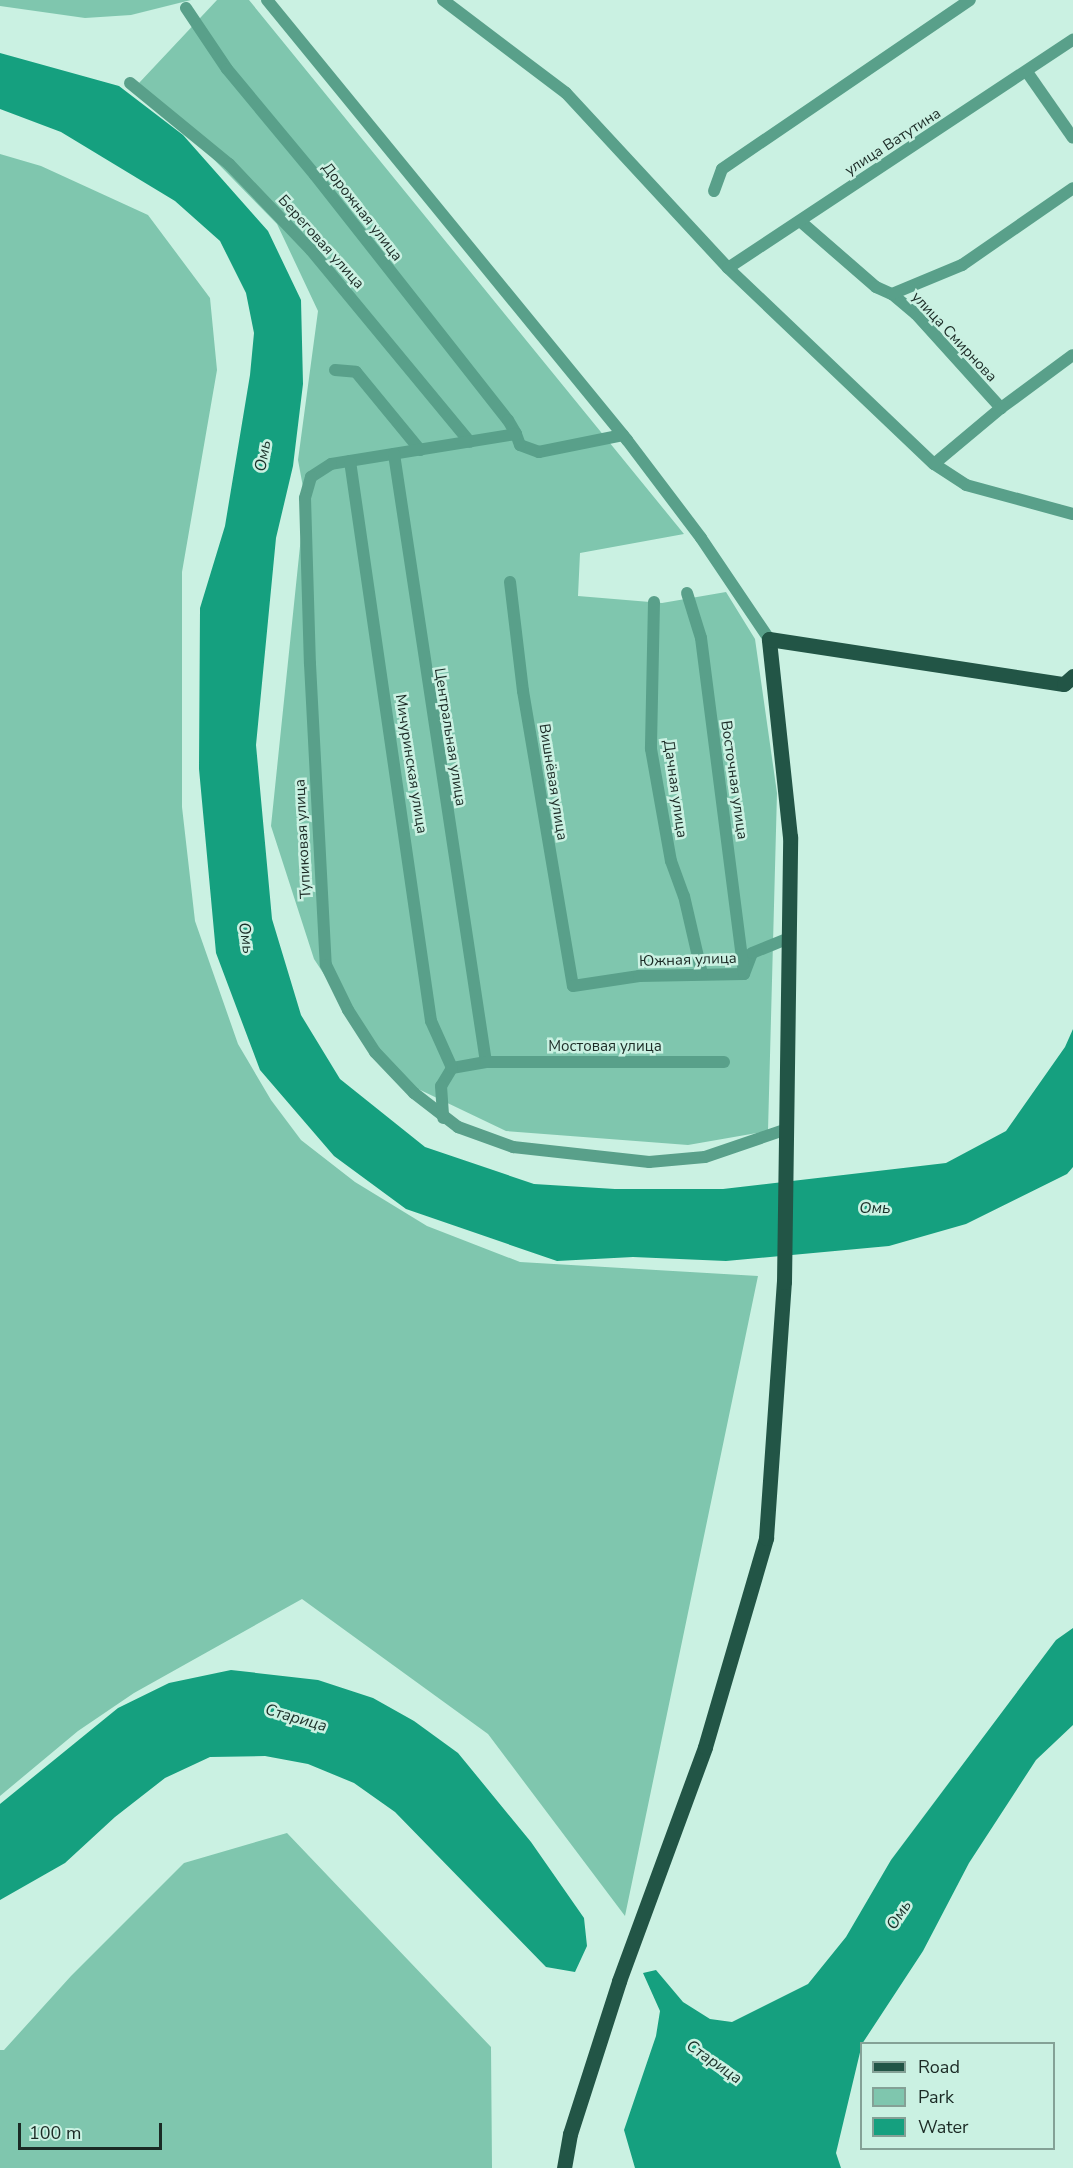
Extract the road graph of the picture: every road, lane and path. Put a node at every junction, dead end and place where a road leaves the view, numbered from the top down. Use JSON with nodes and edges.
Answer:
{"nodes":[{"id":1,"x":267,"y":0,"type":"edge"},
{"id":2,"x":443,"y":0,"type":"edge"},
{"id":3,"x":970,"y":0,"type":"edge"},
{"id":4,"x":186,"y":8,"type":"dead end"},
{"id":5,"x":1073,"y":40,"type":"edge"},
{"id":6,"x":1028,"y":72,"type":"junction"},
{"id":7,"x":130,"y":82,"type":"dead end"},
{"id":8,"x":1073,"y":138,"type":"edge"},
{"id":9,"x":1073,"y":188,"type":"edge"},
{"id":10,"x":714,"y":191,"type":"dead end"},
{"id":11,"x":800,"y":221,"type":"junction"},
{"id":12,"x":728,"y":268,"type":"junction"},
{"id":13,"x":892,"y":294,"type":"junction"},
{"id":14,"x":1073,"y":356,"type":"edge"},
{"id":15,"x":335,"y":370,"type":"dead end"},
{"id":16,"x":1001,"y":408,"type":"junction"},
{"id":17,"x":516,"y":434,"type":"junction"},
{"id":18,"x":623,"y":435,"type":"junction"},
{"id":19,"x":470,"y":442,"type":"junction"},
{"id":20,"x":420,"y":450,"type":"junction"},
{"id":21,"x":394,"y":454,"type":"junction"},
{"id":22,"x":350,"y":461,"type":"junction"},
{"id":23,"x":934,"y":464,"type":"junction"},
{"id":24,"x":1073,"y":514,"type":"edge"},
{"id":25,"x":510,"y":582,"type":"dead end"},
{"id":26,"x":687,"y":592,"type":"dead end"},
{"id":27,"x":654,"y":602,"type":"dead end"},
{"id":28,"x":769,"y":639,"type":"junction"},
{"id":29,"x":1073,"y":676,"type":"edge"},
{"id":30,"x":789,"y":938,"type":"junction"},
{"id":31,"x":702,"y":974,"type":"junction"},
{"id":32,"x":744,"y":974,"type":"junction"},
{"id":33,"x":573,"y":986,"type":"joint"},
{"id":34,"x":486,"y":1062,"type":"junction"},
{"id":35,"x":724,"y":1062,"type":"dead end"},
{"id":36,"x":452,"y":1068,"type":"junction"},
{"id":37,"x":443,"y":1118,"type":"junction"},
{"id":38,"x":787,"y":1132,"type":"junction"},
{"id":39,"x":564,"y":2168,"type":"edge"}],
"edges":[{"from":1,"to":18,"type":"street"},
{"from":2,"to":12,"type":"street"},
{"from":3,"to":10,"type":"street"},
{"from":4,"to":17,"type":"street","name":"Дорожная улица"},
{"from":5,"to":6,"type":"street","name":"улица Ватутина"},
{"from":6,"to":8,"type":"street"},
{"from":6,"to":11,"type":"street","name":"улица Ватутина"},
{"from":7,"to":19,"type":"street","name":"Береговая улица"},
{"from":9,"to":13,"type":"street"},
{"from":11,"to":12,"type":"street","name":"улица Ватутина"},
{"from":11,"to":13,"type":"street","name":"улица Смирнова"},
{"from":12,"to":23,"type":"street"},
{"from":13,"to":16,"type":"street","name":"улица Смирнова"},
{"from":14,"to":16,"type":"street"},
{"from":15,"to":20,"type":"street"},
{"from":16,"to":23,"type":"street"},
{"from":17,"to":18,"type":"street","name":"Дорожная улица"},
{"from":17,"to":19,"type":"street"},
{"from":18,"to":28,"type":"street"},
{"from":19,"to":20,"type":"street"},
{"from":20,"to":21,"type":"street"},
{"from":21,"to":22,"type":"street"},
{"from":21,"to":34,"type":"street","name":"Центральная улица"},
{"from":22,"to":36,"type":"street","name":"Мичуринская улица"},
{"from":22,"to":37,"type":"street","name":"Тупиковая улица"},
{"from":23,"to":24,"type":"street"},
{"from":25,"to":33,"type":"street","name":"Вишнёвая улица"},
{"from":26,"to":32,"type":"street","name":"Восточная улица"},
{"from":27,"to":31,"type":"street","name":"Дачная улица"},
{"from":28,"to":29,"type":"main road"},
{"from":28,"to":30,"type":"main road"},
{"from":30,"to":32,"type":"street","name":"Южная улица"},
{"from":30,"to":38,"type":"main road"},
{"from":31,"to":32,"type":"street","name":"Южная улица"},
{"from":31,"to":33,"type":"street","name":"Южная улица"},
{"from":34,"to":35,"type":"street","name":"Мостовая улица"},
{"from":34,"to":36,"type":"street","name":"Мостовая улица"},
{"from":36,"to":37,"type":"street"},
{"from":37,"to":38,"type":"street","name":"Тупиковая улица"},
{"from":38,"to":39,"type":"main road"}]}
